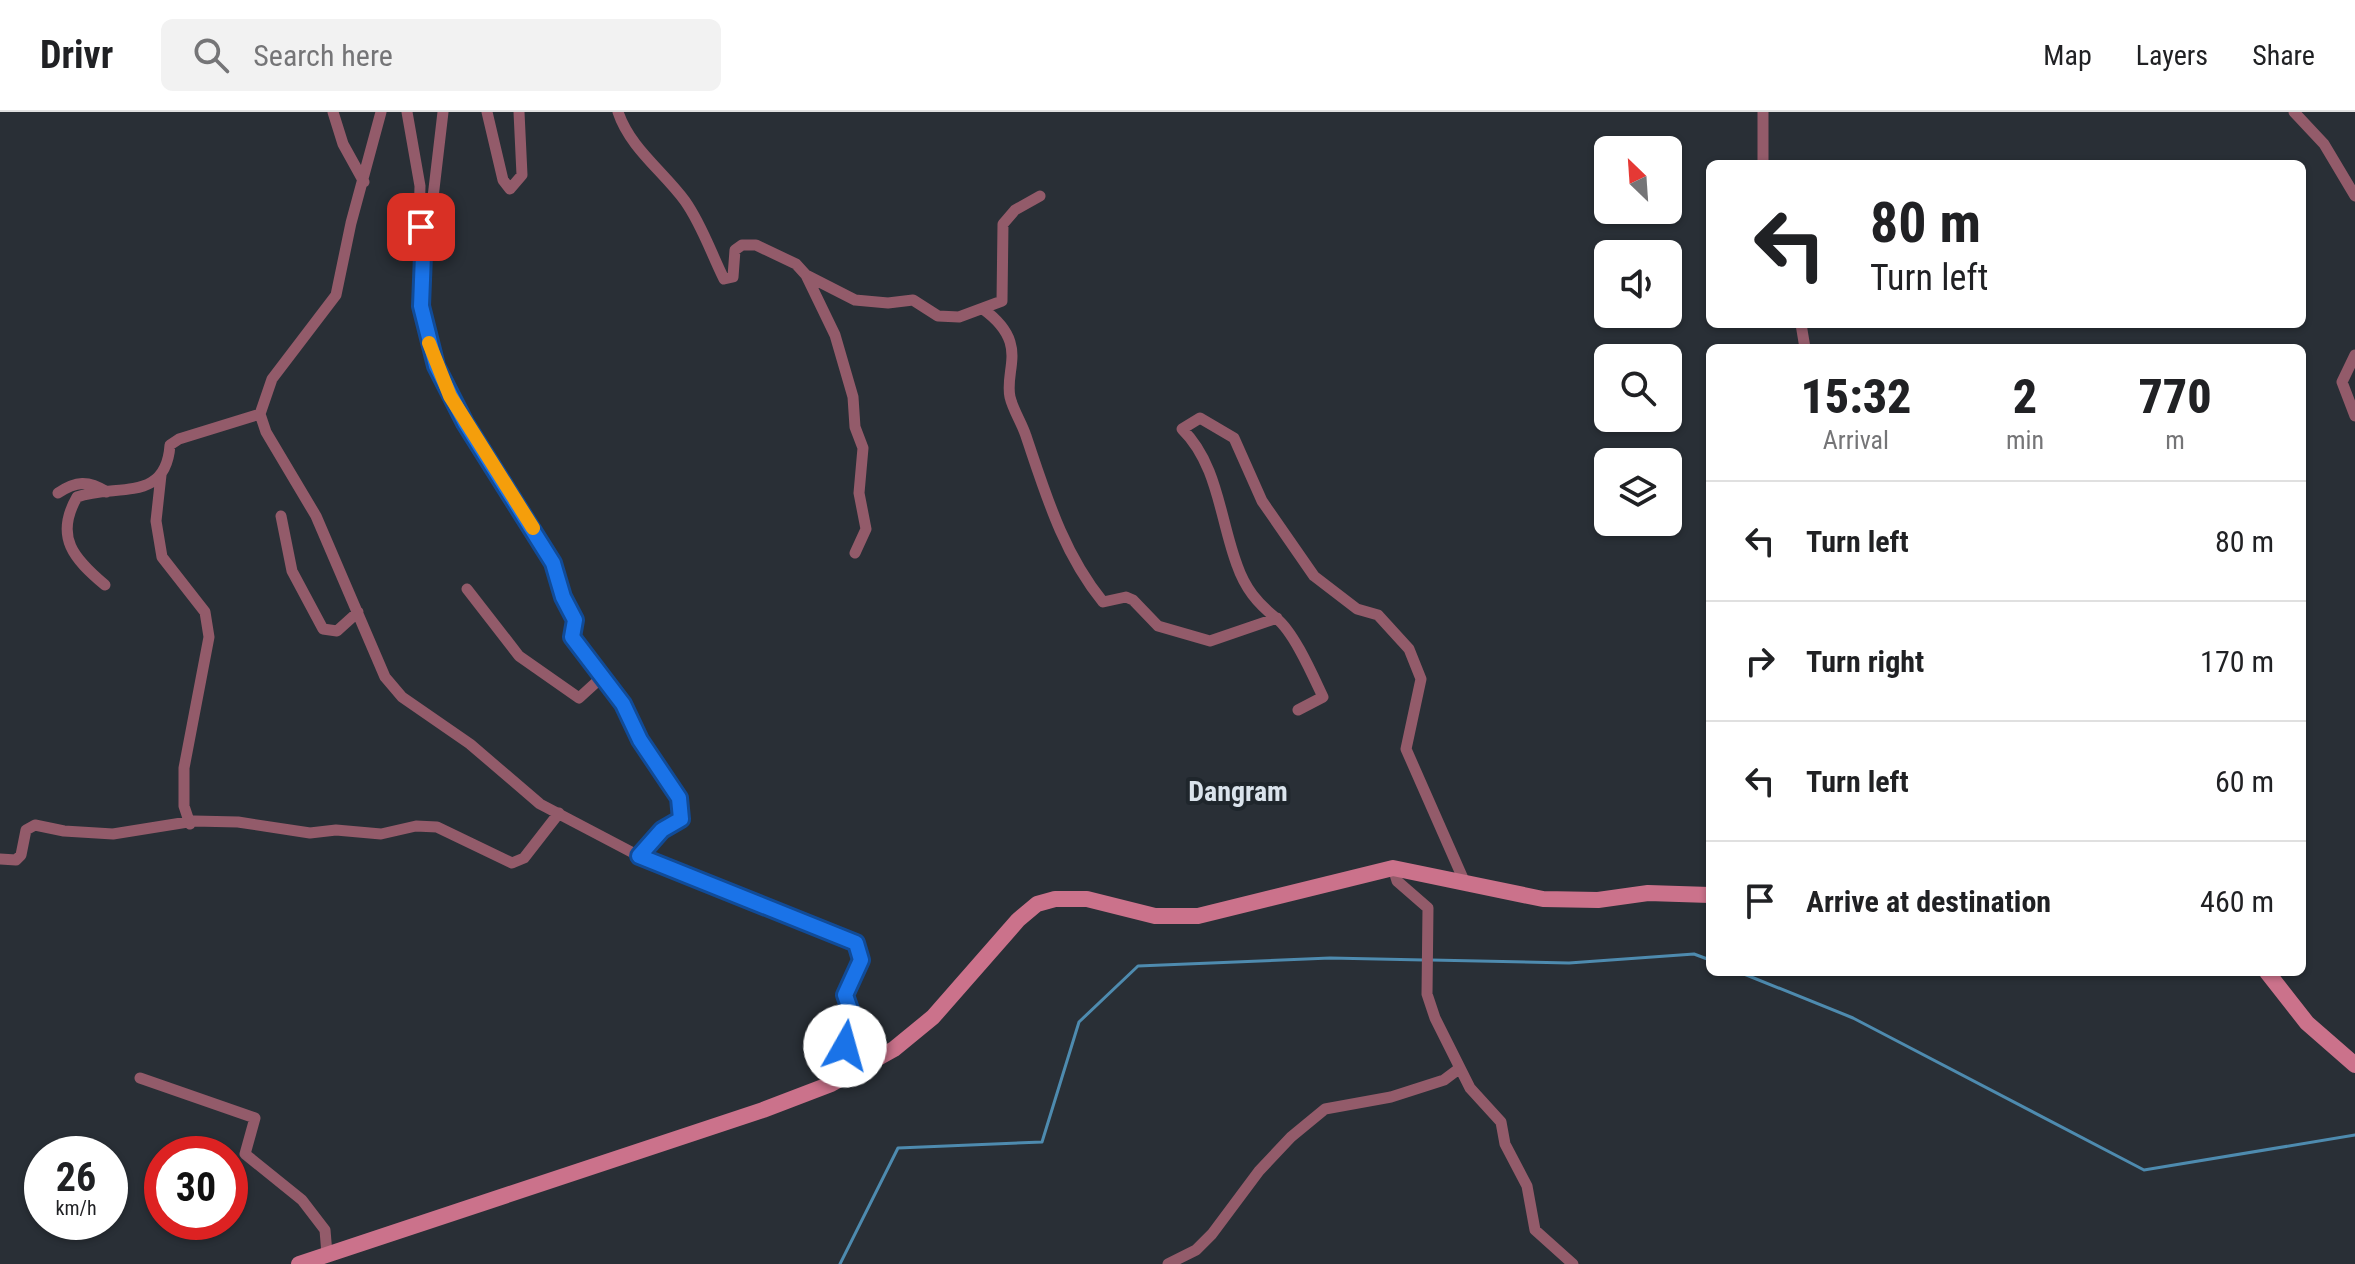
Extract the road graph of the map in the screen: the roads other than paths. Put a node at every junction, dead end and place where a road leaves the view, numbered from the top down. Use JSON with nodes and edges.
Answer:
{"nodes":[{"id":1,"x":333,"y":112,"type":"edge"},
{"id":2,"x":381,"y":112,"type":"edge"},
{"id":3,"x":407,"y":112,"type":"edge"},
{"id":4,"x":443,"y":112,"type":"edge"},
{"id":5,"x":487,"y":112,"type":"edge"},
{"id":6,"x":519,"y":112,"type":"edge"},
{"id":7,"x":618,"y":112,"type":"edge"},
{"id":8,"x":1763,"y":112,"type":"edge"},
{"id":9,"x":2294,"y":112,"type":"edge"},
{"id":10,"x":1763,"y":160,"type":"edge"},
{"id":11,"x":364,"y":182,"type":"junction"},
{"id":12,"x":1040,"y":196,"type":"dead end"},
{"id":13,"x":2355,"y":196,"type":"edge"},
{"id":14,"x":424,"y":229,"type":"junction"},
{"id":15,"x":806,"y":275,"type":"junction"},
{"id":16,"x":983,"y":309,"type":"junction"},
{"id":17,"x":2355,"y":355,"type":"edge"},
{"id":18,"x":260,"y":414,"type":"junction"},
{"id":19,"x":2355,"y":416,"type":"edge"},
{"id":20,"x":161,"y":475,"type":"junction"},
{"id":21,"x":107,"y":492,"type":"junction"},
{"id":22,"x":58,"y":493,"type":"dead end"},
{"id":23,"x":281,"y":516,"type":"dead end"},
{"id":24,"x":855,"y":553,"type":"dead end"},
{"id":25,"x":105,"y":585,"type":"dead end"},
{"id":26,"x":467,"y":589,"type":"dead end"},
{"id":27,"x":358,"y":612,"type":"junction"},
{"id":28,"x":1277,"y":618,"type":"junction"},
{"id":29,"x":602,"y":677,"type":"junction"},
{"id":30,"x":1298,"y":710,"type":"dead end"},
{"id":31,"x":559,"y":813,"type":"junction"},
{"id":32,"x":190,"y":824,"type":"junction"},
{"id":33,"x":639,"y":856,"type":"junction"},
{"id":34,"x":0,"y":859,"type":"edge"},
{"id":35,"x":1393,"y":868,"type":"junction"},
{"id":36,"x":1465,"y":883,"type":"junction"},
{"id":37,"x":1706,"y":895,"type":"edge"},
{"id":38,"x":2270,"y":976,"type":"edge"},
{"id":39,"x":2355,"y":1063,"type":"edge"},
{"id":40,"x":1460,"y":1068,"type":"junction"},
{"id":41,"x":855,"y":1071,"type":"junction"},
{"id":42,"x":140,"y":1078,"type":"dead end"},
{"id":43,"x":327,"y":1254,"type":"junction"},
{"id":44,"x":299,"y":1264,"type":"edge"},
{"id":45,"x":1168,"y":1264,"type":"edge"},
{"id":46,"x":1573,"y":1264,"type":"edge"}],
"edges":[{"from":1,"to":11,"type":"street"},
{"from":2,"to":11,"type":"street"},
{"from":3,"to":14,"type":"street"},
{"from":4,"to":14,"type":"street"},
{"from":5,"to":6,"type":"street"},
{"from":7,"to":15,"type":"street"},
{"from":8,"to":10,"type":"street"},
{"from":9,"to":13,"type":"street"},
{"from":11,"to":18,"type":"street"},
{"from":12,"to":16,"type":"street"},
{"from":14,"to":29,"type":"street"},
{"from":15,"to":16,"type":"street"},
{"from":15,"to":24,"type":"street"},
{"from":16,"to":28,"type":"street"},
{"from":17,"to":19,"type":"street"},
{"from":18,"to":20,"type":"street"},
{"from":18,"to":27,"type":"street"},
{"from":20,"to":21,"type":"street"},
{"from":20,"to":32,"type":"street"},
{"from":21,"to":22,"type":"street"},
{"from":21,"to":25,"type":"street"},
{"from":23,"to":27,"type":"street"},
{"from":26,"to":29,"type":"street"},
{"from":27,"to":31,"type":"street"},
{"from":28,"to":30,"type":"street"},
{"from":28,"to":36,"type":"street"},
{"from":29,"to":33,"type":"street"},
{"from":31,"to":32,"type":"street"},
{"from":31,"to":33,"type":"street"},
{"from":32,"to":34,"type":"street"},
{"from":33,"to":41,"type":"street"},
{"from":35,"to":36,"type":"main road"},
{"from":35,"to":40,"type":"street"},
{"from":35,"to":41,"type":"main road"},
{"from":36,"to":37,"type":"main road"},
{"from":38,"to":39,"type":"main road"},
{"from":40,"to":45,"type":"street"},
{"from":40,"to":46,"type":"street"},
{"from":41,"to":43,"type":"main road"},
{"from":42,"to":43,"type":"street"},
{"from":43,"to":44,"type":"main road"}]}
